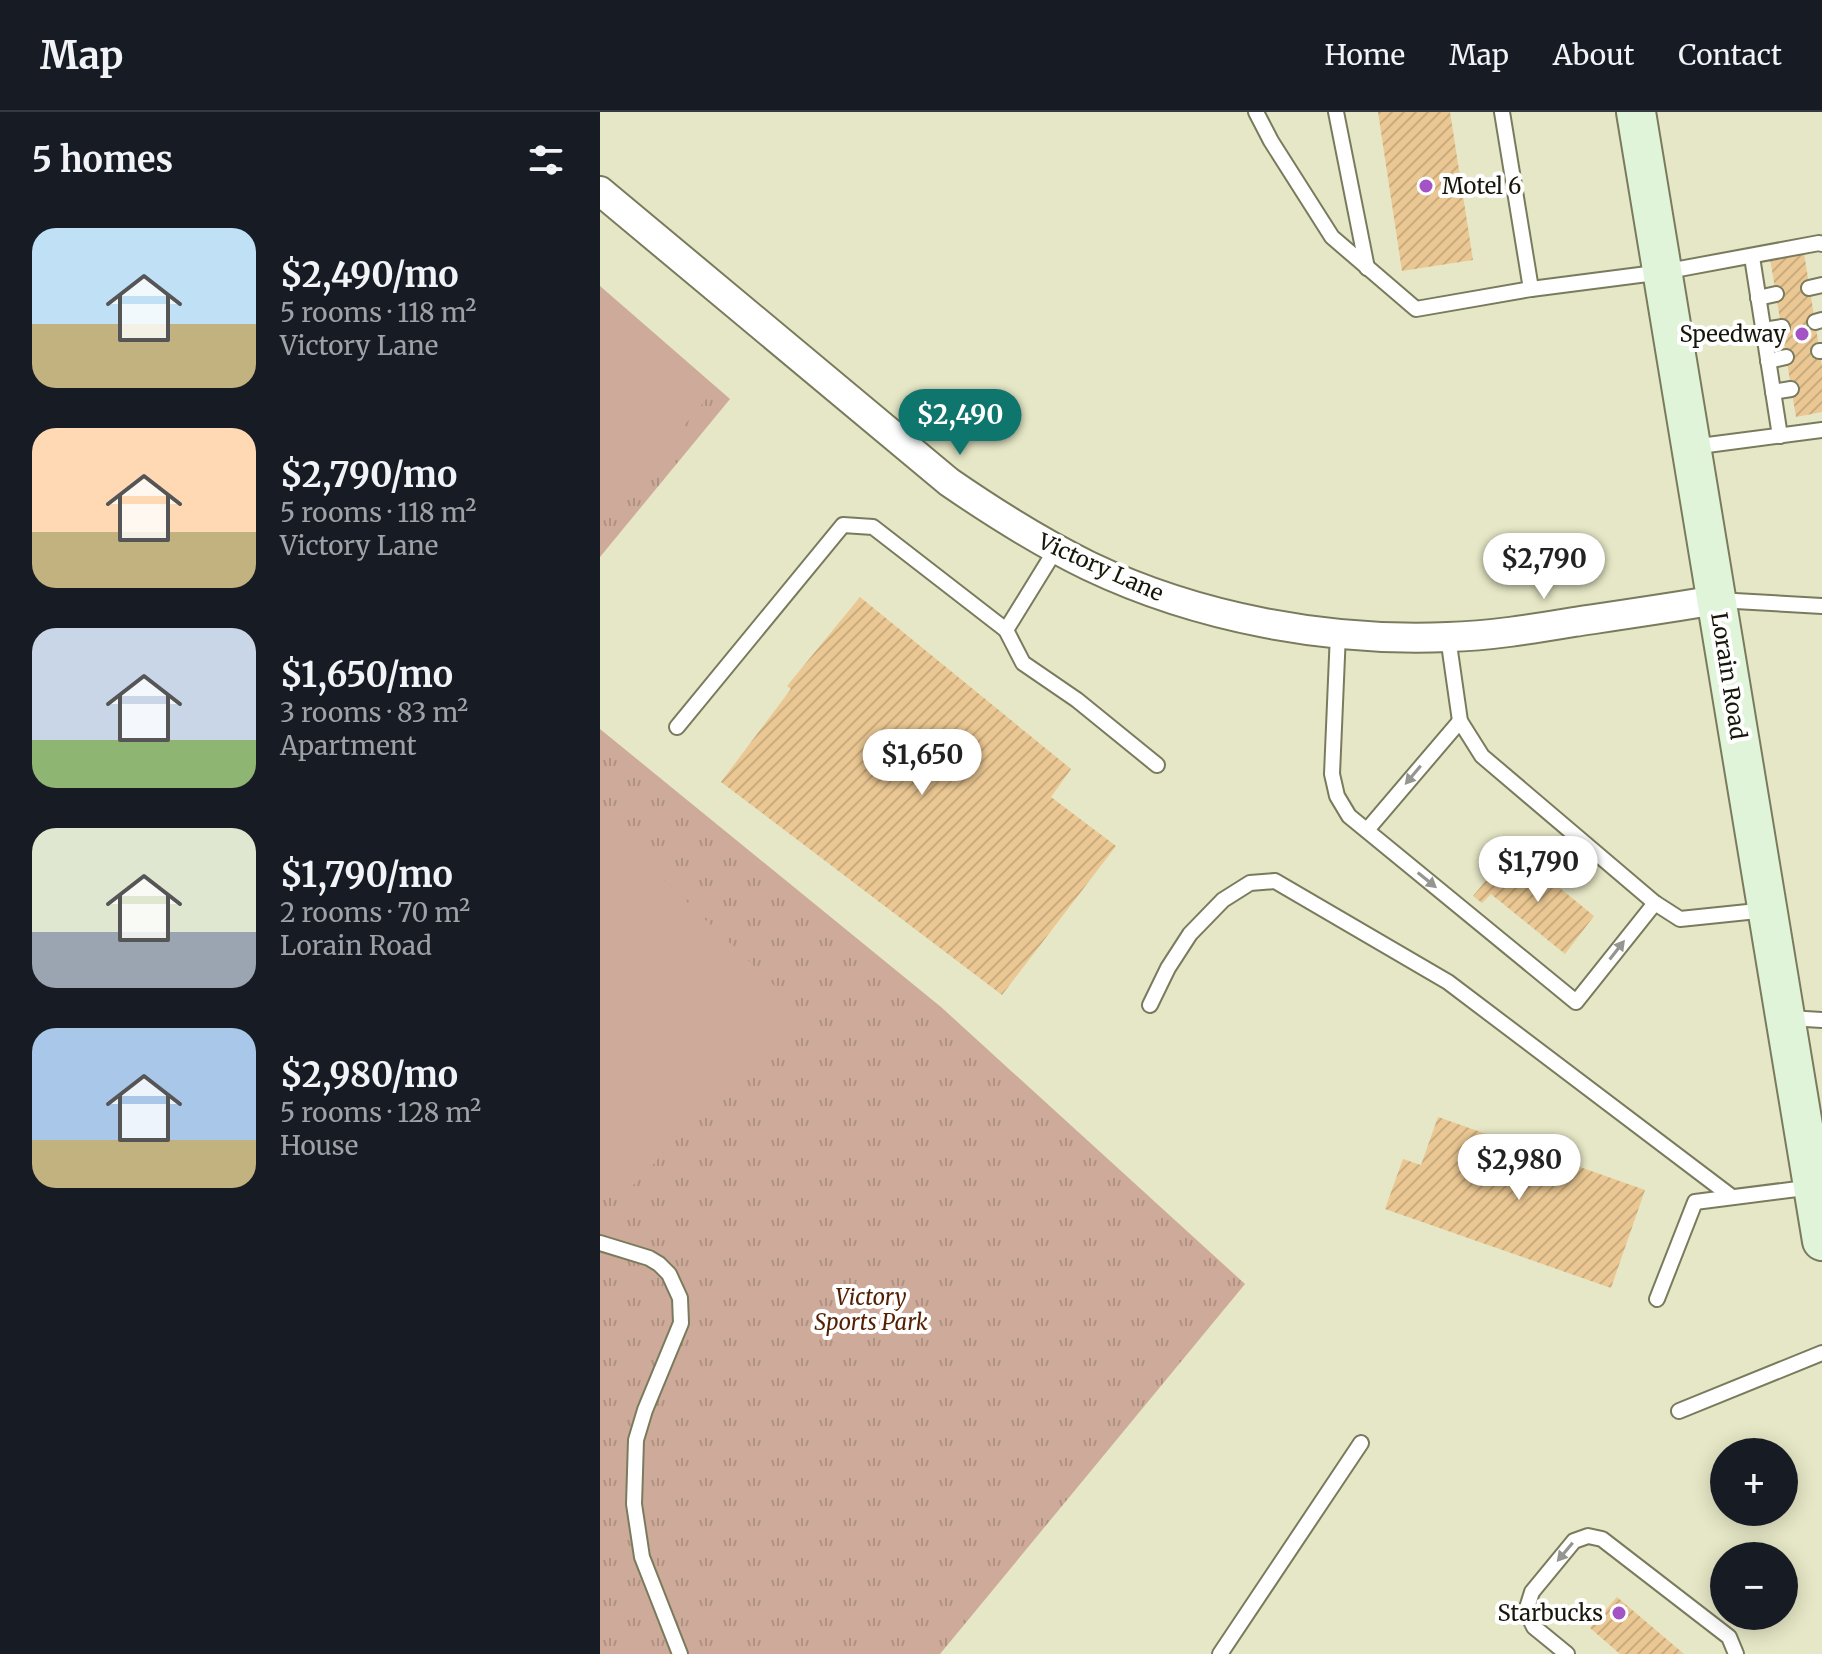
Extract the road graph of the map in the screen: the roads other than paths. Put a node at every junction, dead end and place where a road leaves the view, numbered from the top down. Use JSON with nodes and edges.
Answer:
{"nodes":[{"id":1,"x":1256,"y":112,"type":"edge"},
{"id":2,"x":1336,"y":112,"type":"edge"},
{"id":3,"x":1502,"y":112,"type":"edge"},
{"id":4,"x":1636,"y":112,"type":"edge"},
{"id":5,"x":600,"y":191,"type":"edge"},
{"id":6,"x":1822,"y":244,"type":"edge"},
{"id":7,"x":1752,"y":257,"type":"junction"},
{"id":8,"x":1367,"y":268,"type":"junction"},
{"id":9,"x":1663,"y":272,"type":"junction"},
{"id":10,"x":1531,"y":289,"type":"junction"},
{"id":11,"x":1776,"y":294,"type":"dead end"},
{"id":12,"x":1758,"y":298,"type":"junction"},
{"id":13,"x":1782,"y":327,"type":"dead end"},
{"id":14,"x":1764,"y":330,"type":"junction"},
{"id":15,"x":1786,"y":357,"type":"dead end"},
{"id":16,"x":1768,"y":361,"type":"junction"},
{"id":17,"x":1791,"y":389,"type":"dead end"},
{"id":18,"x":1773,"y":392,"type":"junction"},
{"id":19,"x":1822,"y":430,"type":"edge"},
{"id":20,"x":1780,"y":436,"type":"junction"},
{"id":21,"x":1691,"y":447,"type":"junction"},
{"id":22,"x":1056,"y":549,"type":"junction"},
{"id":23,"x":1717,"y":600,"type":"junction"},
{"id":24,"x":1822,"y":606,"type":"edge"},
{"id":25,"x":1006,"y":630,"type":"junction"},
{"id":26,"x":1338,"y":633,"type":"junction"},
{"id":27,"x":1448,"y":637,"type":"junction"},
{"id":28,"x":1460,"y":721,"type":"junction"},
{"id":29,"x":677,"y":727,"type":"dead end"},
{"id":30,"x":1157,"y":765,"type":"dead end"},
{"id":31,"x":1367,"y":830,"type":"junction"},
{"id":32,"x":1655,"y":903,"type":"junction"},
{"id":33,"x":1767,"y":910,"type":"junction"},
{"id":34,"x":1150,"y":1005,"type":"dead end"},
{"id":35,"x":1785,"y":1018,"type":"junction"},
{"id":36,"x":1822,"y":1020,"type":"edge"},
{"id":37,"x":1813,"y":1187,"type":"junction"},
{"id":38,"x":1732,"y":1197,"type":"junction"},
{"id":39,"x":1822,"y":1235,"type":"edge"},
{"id":40,"x":1822,"y":1241,"type":"edge"},
{"id":41,"x":600,"y":1243,"type":"edge"},
{"id":42,"x":1657,"y":1299,"type":"dead end"},
{"id":43,"x":1822,"y":1353,"type":"edge"},
{"id":44,"x":1679,"y":1411,"type":"dead end"},
{"id":45,"x":1361,"y":1443,"type":"dead end"},
{"id":46,"x":680,"y":1654,"type":"edge"},
{"id":47,"x":1220,"y":1654,"type":"edge"},
{"id":48,"x":1567,"y":1654,"type":"edge"},
{"id":49,"x":1736,"y":1654,"type":"edge"}],
"edges":[{"from":1,"to":8,"type":"lane"},
{"from":2,"to":8,"type":"lane"},
{"from":3,"to":10,"type":"lane"},
{"from":4,"to":9,"type":"main road","name":"Lorain Road"},
{"from":5,"to":22,"type":"street","name":"Victory Lane"},
{"from":6,"to":7,"type":"lane"},
{"from":7,"to":9,"type":"lane"},
{"from":7,"to":12,"type":"lane"},
{"from":8,"to":10,"type":"lane"},
{"from":9,"to":10,"type":"lane"},
{"from":9,"to":21,"type":"main road","name":"Lorain Road"},
{"from":11,"to":12,"type":"lane"},
{"from":12,"to":14,"type":"lane"},
{"from":13,"to":14,"type":"lane"},
{"from":14,"to":16,"type":"lane"},
{"from":15,"to":16,"type":"lane"},
{"from":16,"to":18,"type":"lane"},
{"from":17,"to":18,"type":"lane"},
{"from":18,"to":20,"type":"lane"},
{"from":19,"to":20,"type":"lane"},
{"from":20,"to":21,"type":"lane"},
{"from":21,"to":23,"type":"main road","name":"Lorain Road"},
{"from":22,"to":25,"type":"lane"},
{"from":22,"to":26,"type":"street","name":"Victory Lane"},
{"from":23,"to":24,"type":"lane"},
{"from":23,"to":27,"type":"street","name":"Victory Lane"},
{"from":23,"to":33,"type":"main road","name":"Lorain Road"},
{"from":25,"to":29,"type":"lane"},
{"from":25,"to":30,"type":"lane"},
{"from":26,"to":27,"type":"street","name":"Victory Lane"},
{"from":26,"to":31,"type":"lane"},
{"from":27,"to":28,"type":"lane"},
{"from":28,"to":31,"type":"lane","one_way":true},
{"from":28,"to":32,"type":"lane"},
{"from":31,"to":32,"type":"lane","one_way":true},
{"from":32,"to":33,"type":"lane"},
{"from":33,"to":35,"type":"main road","name":"Lorain Road"},
{"from":34,"to":38,"type":"lane"},
{"from":35,"to":36,"type":"lane"},
{"from":35,"to":37,"type":"main road","name":"Lorain Road"},
{"from":37,"to":38,"type":"lane"},
{"from":37,"to":39,"type":"main road","name":"Lorain Road"},
{"from":38,"to":42,"type":"lane"},
{"from":39,"to":40,"type":"main road","name":"Lorain Road"},
{"from":41,"to":46,"type":"lane"},
{"from":43,"to":44,"type":"lane"},
{"from":45,"to":47,"type":"lane"},
{"from":49,"to":48,"type":"lane","one_way":true}]}
